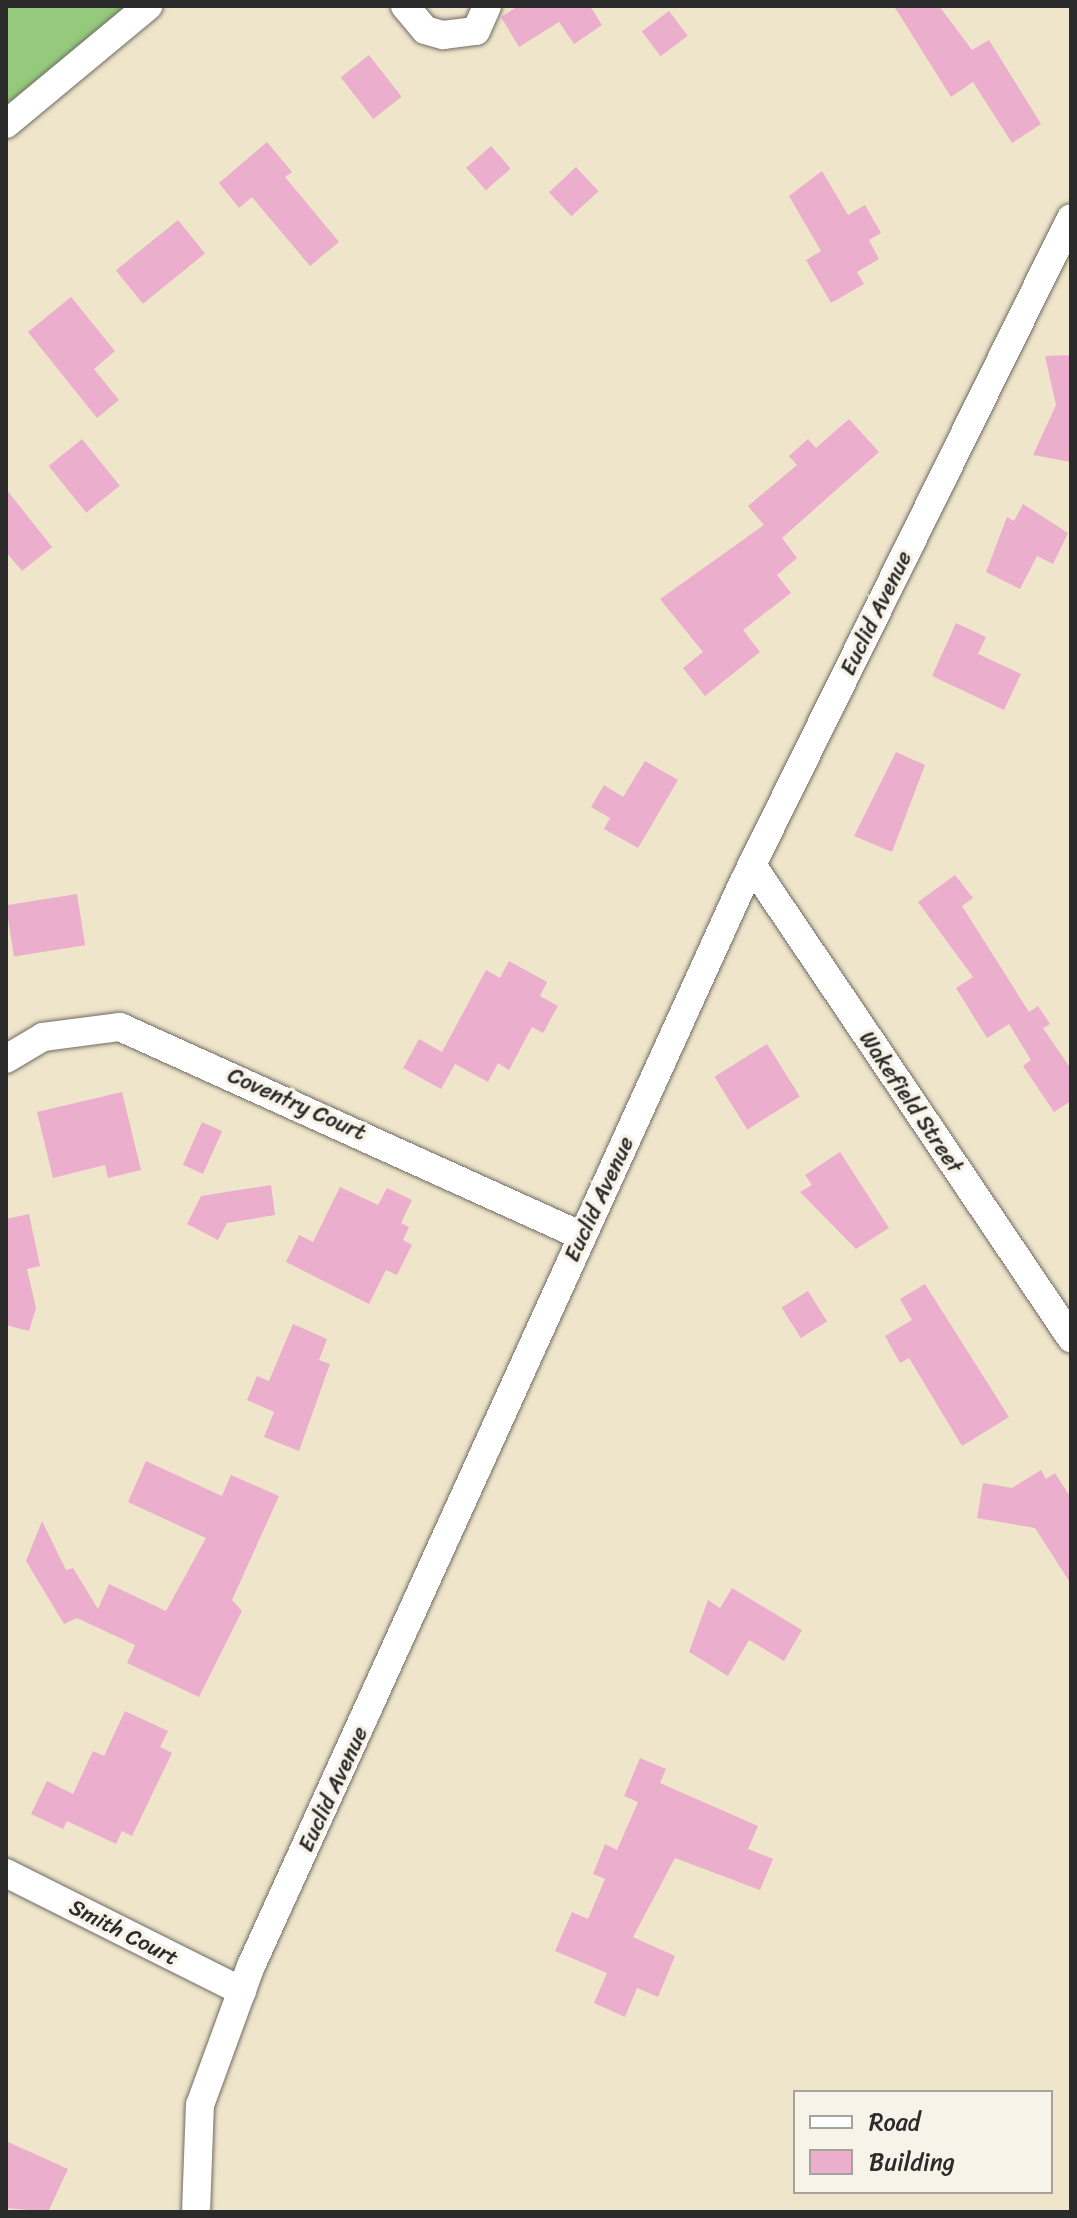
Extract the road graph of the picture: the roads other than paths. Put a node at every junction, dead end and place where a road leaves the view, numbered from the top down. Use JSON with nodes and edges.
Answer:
{"nodes":[{"id":1,"x":148,"y":6,"type":"edge"},
{"id":2,"x":405,"y":6,"type":"edge"},
{"id":3,"x":487,"y":6,"type":"edge"},
{"id":4,"x":6,"y":124,"type":"edge"},
{"id":5,"x":1071,"y":218,"type":"edge"},
{"id":6,"x":752,"y":865,"type":"junction"},
{"id":7,"x":6,"y":1059,"type":"edge"},
{"id":8,"x":582,"y":1236,"type":"junction"},
{"id":9,"x":1071,"y":1338,"type":"edge"},
{"id":10,"x":6,"y":1873,"type":"edge"},
{"id":11,"x":242,"y":1991,"type":"junction"},
{"id":12,"x":195,"y":2207,"type":"edge"}],
"edges":[{"from":1,"to":4,"type":"street"},
{"from":2,"to":3,"type":"street"},
{"from":5,"to":6,"type":"street","name":"Euclid Avenue"},
{"from":6,"to":8,"type":"street","name":"Euclid Avenue"},
{"from":6,"to":9,"type":"street","name":"Wakefield Street"},
{"from":7,"to":8,"type":"street","name":"Coventry Court"},
{"from":8,"to":11,"type":"street","name":"Euclid Avenue"},
{"from":10,"to":11,"type":"street","name":"Smith Court"},
{"from":11,"to":12,"type":"street","name":"Euclid Avenue"}]}
